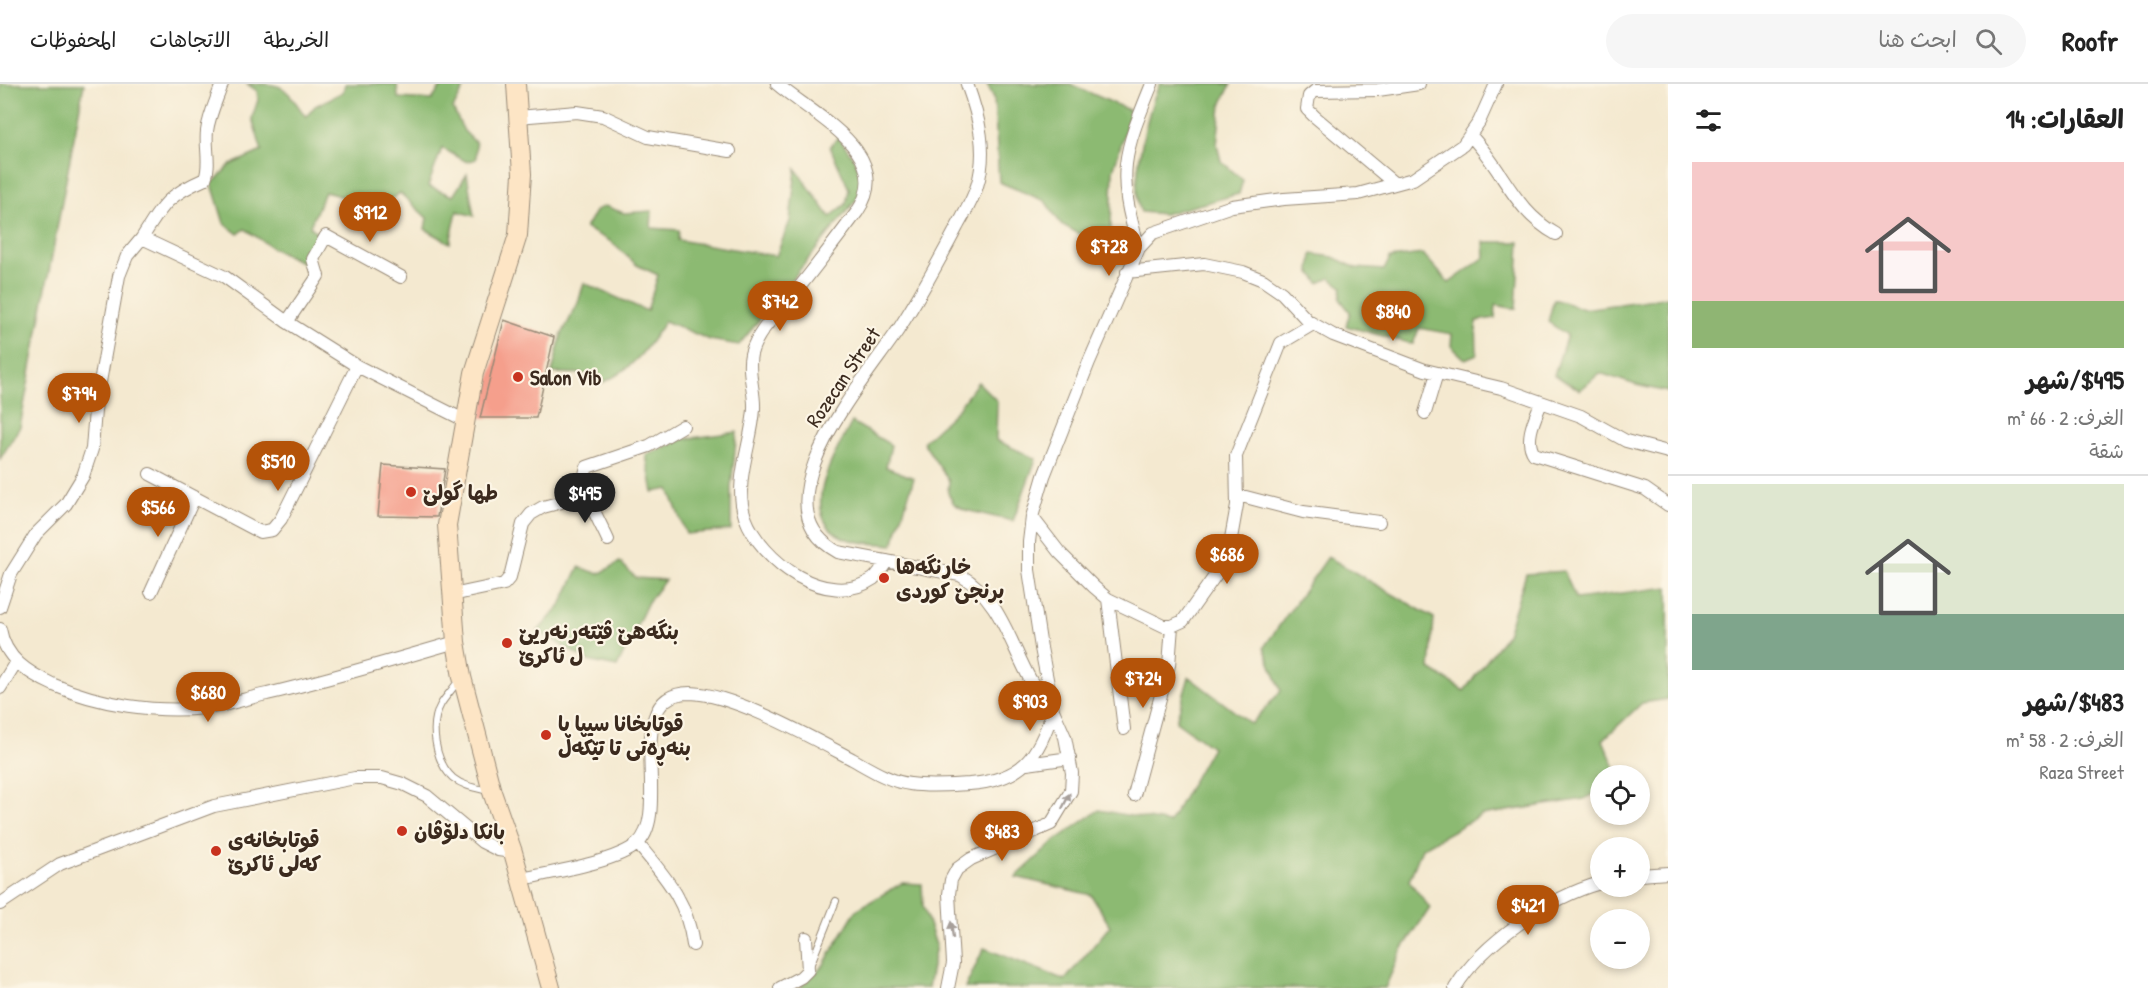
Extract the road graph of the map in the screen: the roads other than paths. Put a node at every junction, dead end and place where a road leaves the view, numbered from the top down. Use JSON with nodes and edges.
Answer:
{"nodes":[{"id":1,"x":222,"y":84,"type":"edge"},
{"id":2,"x":516,"y":84,"type":"edge"},
{"id":3,"x":777,"y":84,"type":"edge"},
{"id":4,"x":967,"y":84,"type":"edge"},
{"id":5,"x":1152,"y":84,"type":"edge"},
{"id":6,"x":1419,"y":84,"type":"edge"},
{"id":7,"x":1496,"y":84,"type":"edge"},
{"id":8,"x":518,"y":117,"type":"junction"},
{"id":9,"x":1470,"y":135,"type":"junction"},
{"id":10,"x":730,"y":151,"type":"dead end"},
{"id":11,"x":1395,"y":184,"type":"junction"},
{"id":12,"x":1556,"y":234,"type":"dead end"},
{"id":13,"x":142,"y":238,"type":"junction"},
{"id":14,"x":1139,"y":248,"type":"junction"},
{"id":15,"x":1127,"y":272,"type":"junction"},
{"id":16,"x":400,"y":278,"type":"dead end"},
{"id":17,"x":287,"y":322,"type":"junction"},
{"id":18,"x":1312,"y":324,"type":"junction"},
{"id":19,"x":357,"y":366,"type":"junction"},
{"id":20,"x":1437,"y":373,"type":"junction"},
{"id":21,"x":1541,"y":403,"type":"junction"},
{"id":22,"x":1425,"y":413,"type":"dead end"},
{"id":23,"x":464,"y":420,"type":"junction"},
{"id":24,"x":683,"y":426,"type":"dead end"},
{"id":25,"x":1668,"y":452,"type":"edge"},
{"id":26,"x":150,"y":474,"type":"dead end"},
{"id":27,"x":588,"y":495,"type":"junction"},
{"id":28,"x":1238,"y":495,"type":"junction"},
{"id":29,"x":194,"y":498,"type":"junction"},
{"id":30,"x":1668,"y":505,"type":"edge"},
{"id":31,"x":1032,"y":517,"type":"junction"},
{"id":32,"x":1379,"y":522,"type":"dead end"},
{"id":33,"x":608,"y":540,"type":"dead end"},
{"id":34,"x":887,"y":561,"type":"junction"},
{"id":35,"x":151,"y":592,"type":"dead end"},
{"id":36,"x":452,"y":595,"type":"junction"},
{"id":37,"x":1108,"y":599,"type":"junction"},
{"id":38,"x":0,"y":604,"type":"edge"},
{"id":39,"x":1172,"y":626,"type":"junction"},
{"id":40,"x":0,"y":629,"type":"edge"},
{"id":41,"x":456,"y":642,"type":"junction"},
{"id":42,"x":16,"y":662,"type":"junction"},
{"id":43,"x":462,"y":677,"type":"junction"},
{"id":44,"x":0,"y":688,"type":"edge"},
{"id":45,"x":1053,"y":710,"type":"junction"},
{"id":46,"x":1124,"y":729,"type":"dead end"},
{"id":47,"x":1070,"y":758,"type":"junction"},
{"id":48,"x":1027,"y":764,"type":"junction"},
{"id":49,"x":492,"y":792,"type":"junction"},
{"id":50,"x":1134,"y":795,"type":"dead end"},
{"id":51,"x":638,"y":844,"type":"junction"},
{"id":52,"x":513,"y":852,"type":"junction"},
{"id":53,"x":1668,"y":873,"type":"edge"},
{"id":54,"x":1650,"y":874,"type":"edge"},
{"id":55,"x":521,"y":879,"type":"junction"},
{"id":56,"x":1590,"y":887,"type":"edge"},
{"id":57,"x":836,"y":901,"type":"dead end"},
{"id":58,"x":0,"y":904,"type":"edge"},
{"id":59,"x":806,"y":938,"type":"dead end"},
{"id":60,"x":693,"y":945,"type":"dead end"},
{"id":61,"x":808,"y":970,"type":"junction"},
{"id":62,"x":551,"y":988,"type":"edge"},
{"id":63,"x":780,"y":988,"type":"edge"},
{"id":64,"x":948,"y":988,"type":"edge"},
{"id":65,"x":1455,"y":988,"type":"edge"}],
"edges":[{"from":1,"to":13,"type":"street"},
{"from":2,"to":8,"type":"street"},
{"from":3,"to":34,"type":"street"},
{"from":4,"to":34,"type":"street","name":"Rozecan Street"},
{"from":5,"to":14,"type":"street"},
{"from":6,"to":11,"type":"street"},
{"from":7,"to":9,"type":"street"},
{"from":8,"to":10,"type":"street"},
{"from":8,"to":23,"type":"street"},
{"from":9,"to":11,"type":"street"},
{"from":9,"to":12,"type":"street"},
{"from":11,"to":14,"type":"street"},
{"from":13,"to":17,"type":"street"},
{"from":13,"to":38,"type":"street"},
{"from":14,"to":15,"type":"street"},
{"from":15,"to":18,"type":"street"},
{"from":15,"to":31,"type":"street"},
{"from":16,"to":17,"type":"street"},
{"from":17,"to":19,"type":"street"},
{"from":18,"to":20,"type":"street"},
{"from":18,"to":28,"type":"street"},
{"from":19,"to":23,"type":"street"},
{"from":19,"to":29,"type":"street"},
{"from":20,"to":21,"type":"street"},
{"from":20,"to":22,"type":"street"},
{"from":21,"to":25,"type":"street"},
{"from":21,"to":30,"type":"street"},
{"from":23,"to":36,"type":"street"},
{"from":24,"to":27,"type":"street"},
{"from":26,"to":29,"type":"street"},
{"from":27,"to":33,"type":"street"},
{"from":27,"to":36,"type":"street"},
{"from":28,"to":32,"type":"street"},
{"from":28,"to":39,"type":"street"},
{"from":29,"to":35,"type":"street"},
{"from":31,"to":37,"type":"street"},
{"from":31,"to":45,"type":"street"},
{"from":34,"to":45,"type":"street","name":"Rozecan Street"},
{"from":36,"to":41,"type":"street"},
{"from":37,"to":39,"type":"street"},
{"from":37,"to":46,"type":"street"},
{"from":39,"to":50,"type":"street"},
{"from":40,"to":42,"type":"street"},
{"from":41,"to":42,"type":"street"},
{"from":41,"to":43,"type":"street"},
{"from":42,"to":44,"type":"street"},
{"from":43,"to":49,"type":"street"},
{"from":43,"to":49,"type":"lane"},
{"from":45,"to":47,"type":"street"},
{"from":45,"to":48,"type":"street"},
{"from":47,"to":48,"type":"street"},
{"from":64,"to":47,"type":"street","one_way":true},
{"from":48,"to":51,"type":"street"},
{"from":49,"to":52,"type":"street"},
{"from":51,"to":55,"type":"street"},
{"from":51,"to":60,"type":"street"},
{"from":52,"to":55,"type":"street"},
{"from":52,"to":58,"type":"street"},
{"from":53,"to":54,"type":"street"},
{"from":55,"to":62,"type":"street"},
{"from":56,"to":65,"type":"street"},
{"from":57,"to":61,"type":"lane"},
{"from":59,"to":61,"type":"street"},
{"from":61,"to":63,"type":"street"}]}
